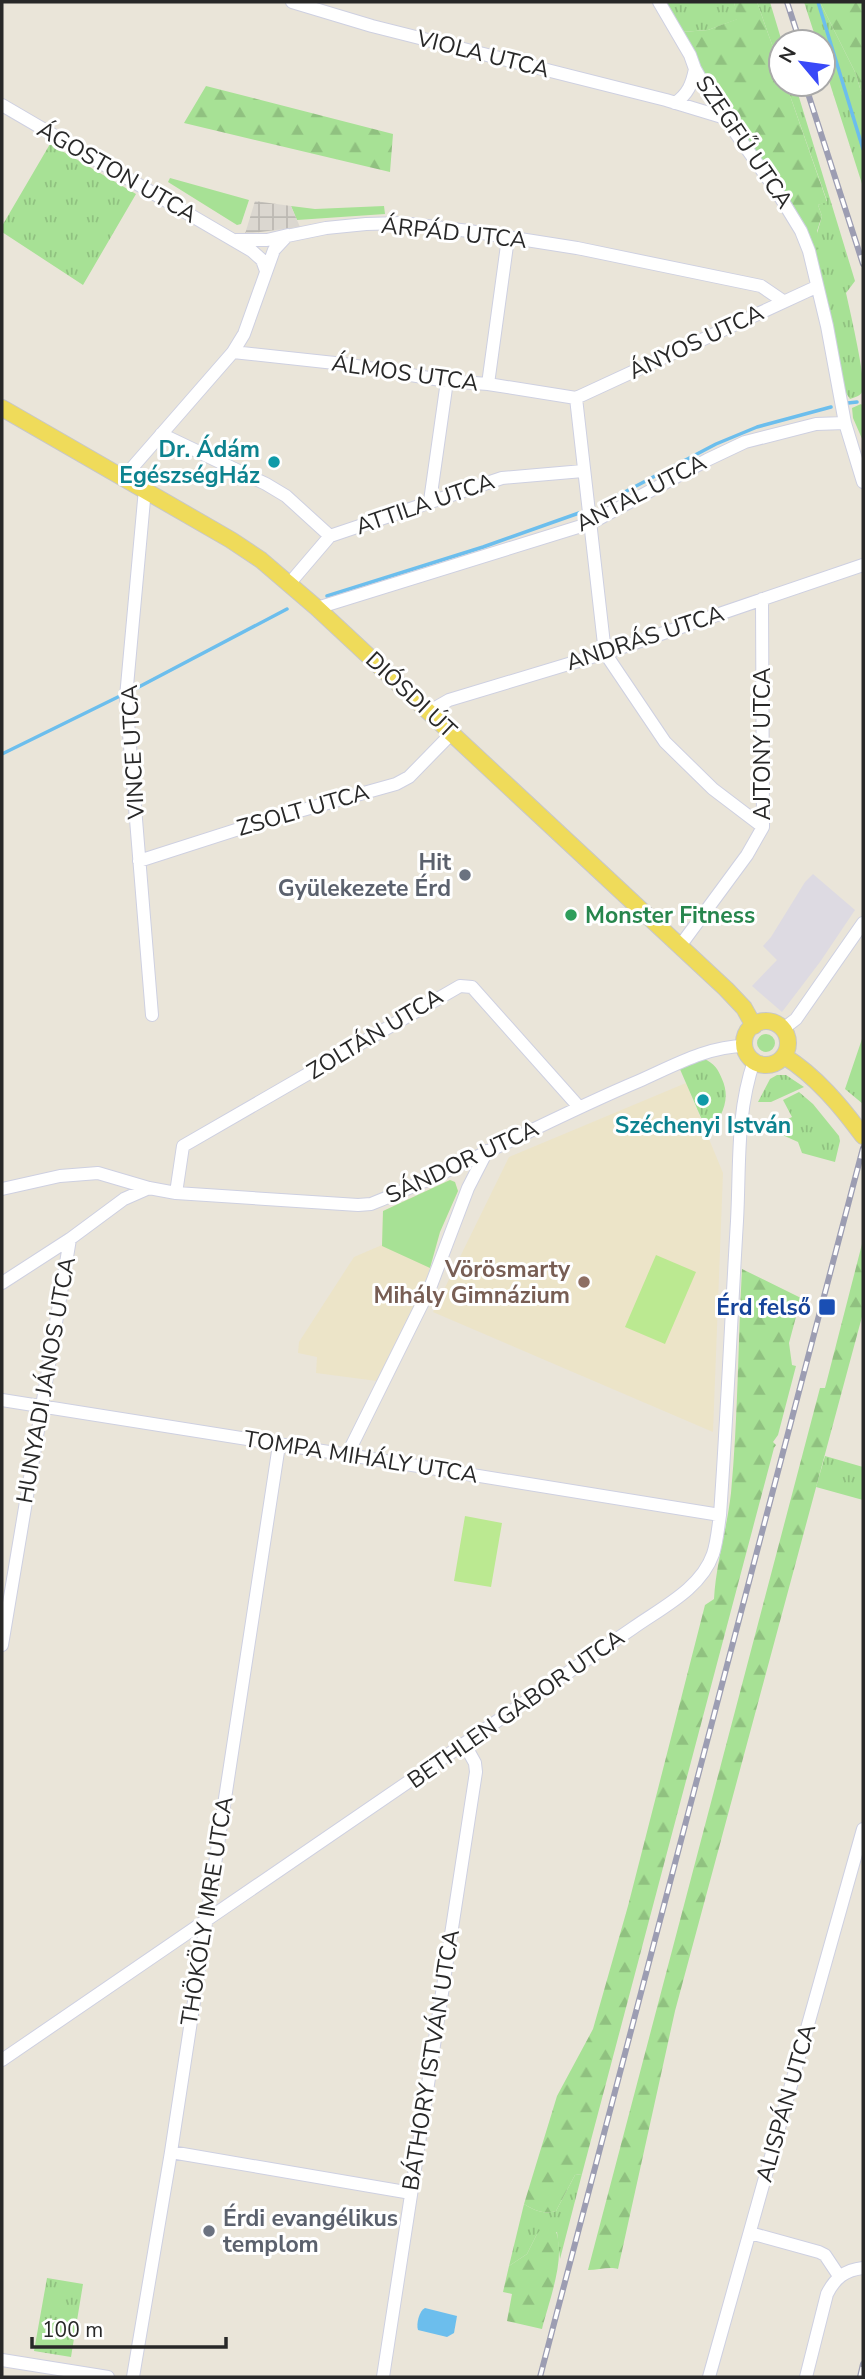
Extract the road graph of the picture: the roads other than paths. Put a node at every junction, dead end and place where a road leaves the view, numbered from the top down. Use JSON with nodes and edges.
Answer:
{"nodes":[{"id":1,"x":292,"y":2,"type":"edge"},
{"id":2,"x":659,"y":2,"type":"edge"},
{"id":3,"x":695,"y":69,"type":"junction"},
{"id":4,"x":675,"y":103,"type":"junction"},
{"id":5,"x":2,"y":106,"type":"edge"},
{"id":6,"x":722,"y":117,"type":"junction"},
{"id":7,"x":298,"y":233,"type":"junction"},
{"id":8,"x":508,"y":238,"type":"junction"},
{"id":9,"x":233,"y":239,"type":"junction"},
{"id":10,"x":266,"y":271,"type":"junction"},
{"id":11,"x":816,"y":287,"type":"junction"},
{"id":12,"x":783,"y":301,"type":"junction"},
{"id":13,"x":233,"y":352,"type":"junction"},
{"id":14,"x":447,"y":381,"type":"junction"},
{"id":15,"x":488,"y":384,"type":"junction"},
{"id":16,"x":576,"y":398,"type":"junction"},
{"id":17,"x":2,"y":408,"type":"edge"},
{"id":18,"x":2,"y":419,"type":"edge"},
{"id":19,"x":23,"y":422,"type":"junction"},
{"id":20,"x":845,"y":423,"type":"junction"},
{"id":21,"x":161,"y":434,"type":"junction"},
{"id":22,"x":583,"y":471,"type":"junction"},
{"id":23,"x":124,"y":477,"type":"junction"},
{"id":24,"x":863,"y":482,"type":"edge"},
{"id":25,"x":145,"y":489,"type":"junction"},
{"id":26,"x":430,"y":501,"type":"junction"},
{"id":27,"x":591,"y":523,"type":"junction"},
{"id":28,"x":330,"y":536,"type":"junction"},
{"id":29,"x":863,"y":565,"type":"edge"},
{"id":30,"x":289,"y":584,"type":"junction"},
{"id":31,"x":762,"y":599,"type":"junction"},
{"id":32,"x":317,"y":608,"type":"junction"},
{"id":33,"x":605,"y":653,"type":"junction"},
{"id":34,"x":428,"y":712,"type":"junction"},
{"id":35,"x":452,"y":733,"type":"junction"},
{"id":36,"x":763,"y":827,"type":"junction"},
{"id":37,"x":139,"y":861,"type":"junction"},
{"id":38,"x":863,"y":923,"type":"edge"},
{"id":39,"x":680,"y":946,"type":"junction"},
{"id":40,"x":152,"y":1015,"type":"dead end"},
{"id":41,"x":754,"y":1026,"type":"junction"},
{"id":42,"x":783,"y":1029,"type":"junction"},
{"id":43,"x":745,"y":1046,"type":"junction"},
{"id":44,"x":784,"y":1055,"type":"junction"},
{"id":45,"x":754,"y":1061,"type":"junction"},
{"id":46,"x":579,"y":1107,"type":"junction"},
{"id":47,"x":863,"y":1136,"type":"edge"},
{"id":48,"x":487,"y":1151,"type":"junction"},
{"id":49,"x":451,"y":1169,"type":"junction"},
{"id":50,"x":473,"y":1177,"type":"junction"},
{"id":51,"x":149,"y":1188,"type":"junction"},
{"id":52,"x":2,"y":1189,"type":"edge"},
{"id":53,"x":176,"y":1193,"type":"junction"},
{"id":54,"x":70,"y":1239,"type":"junction"},
{"id":55,"x":2,"y":1283,"type":"edge"},
{"id":56,"x":2,"y":1400,"type":"edge"},
{"id":57,"x":40,"y":1406,"type":"junction"},
{"id":58,"x":279,"y":1445,"type":"junction"},
{"id":59,"x":348,"y":1453,"type":"junction"},
{"id":60,"x":720,"y":1515,"type":"junction"},
{"id":61,"x":2,"y":1645,"type":"edge"},
{"id":62,"x":465,"y":1745,"type":"junction"},
{"id":63,"x":863,"y":1829,"type":"edge"},
{"id":64,"x":205,"y":1923,"type":"junction"},
{"id":65,"x":2,"y":2060,"type":"edge"},
{"id":66,"x":171,"y":2152,"type":"junction"},
{"id":67,"x":411,"y":2193,"type":"junction"},
{"id":68,"x":750,"y":2233,"type":"junction"},
{"id":69,"x":863,"y":2268,"type":"edge"},
{"id":70,"x":839,"y":2276,"type":"junction"},
{"id":71,"x":2,"y":2360,"type":"edge"},
{"id":72,"x":108,"y":2377,"type":"edge"},
{"id":73,"x":133,"y":2377,"type":"edge"},
{"id":74,"x":383,"y":2377,"type":"edge"},
{"id":75,"x":709,"y":2377,"type":"edge"},
{"id":76,"x":806,"y":2377,"type":"edge"}],
"edges":[{"from":1,"to":4,"type":"street","name":"VIOLA UTCA"},
{"from":2,"to":3,"type":"street","name":"SZEGFŰ UTCA"},
{"from":3,"to":4,"type":"street"},
{"from":3,"to":6,"type":"street","name":"SZEGFŰ UTCA"},
{"from":4,"to":6,"type":"street","name":"VIOLA UTCA"},
{"from":5,"to":9,"type":"street","name":"ÁGOSTON UTCA"},
{"from":6,"to":11,"type":"street","name":"SZEGFŰ UTCA"},
{"from":7,"to":8,"type":"street","name":"ÁRPÁD UTCA"},
{"from":7,"to":9,"type":"street","name":"ÁGOSTON UTCA"},
{"from":7,"to":10,"type":"street"},
{"from":8,"to":12,"type":"street","name":"ÁRPÁD UTCA"},
{"from":8,"to":15,"type":"street"},
{"from":9,"to":10,"type":"street","name":"ÁGOSTON UTCA"},
{"from":10,"to":13,"type":"street"},
{"from":11,"to":12,"type":"street","name":"ÁNYOS UTCA"},
{"from":11,"to":20,"type":"street","name":"SZEGFŰ UTCA"},
{"from":12,"to":16,"type":"street","name":"ÁNYOS UTCA"},
{"from":13,"to":14,"type":"street","name":"ÁLMOS UTCA"},
{"from":13,"to":21,"type":"street"},
{"from":14,"to":15,"type":"street","name":"ÁLMOS UTCA"},
{"from":14,"to":26,"type":"street"},
{"from":15,"to":16,"type":"street","name":"ÁLMOS UTCA"},
{"from":16,"to":22,"type":"street"},
{"from":17,"to":19,"type":"main road","name":"DIÓSDI ÚT"},
{"from":18,"to":19,"type":"main road","name":"DIÓSDI ÚT"},
{"from":19,"to":23,"type":"main road","name":"DIÓSDI ÚT"},
{"from":20,"to":24,"type":"street","name":"SZEGFŰ UTCA"},
{"from":20,"to":27,"type":"street","name":"ANTAL UTCA"},
{"from":21,"to":23,"type":"street"},
{"from":21,"to":28,"type":"street"},
{"from":22,"to":26,"type":"street","name":"ATTILA UTCA"},
{"from":22,"to":27,"type":"street"},
{"from":23,"to":25,"type":"main road","name":"DIÓSDI ÚT"},
{"from":25,"to":30,"type":"main road","name":"DIÓSDI ÚT"},
{"from":25,"to":37,"type":"street","name":"VINCE UTCA"},
{"from":26,"to":28,"type":"street","name":"ATTILA UTCA"},
{"from":27,"to":32,"type":"street","name":"ANTAL UTCA"},
{"from":27,"to":33,"type":"street"},
{"from":28,"to":30,"type":"street","name":"ATTILA UTCA"},
{"from":29,"to":31,"type":"street","name":"ANDRÁS UTCA"},
{"from":30,"to":32,"type":"main road","name":"DIÓSDI ÚT"},
{"from":31,"to":33,"type":"street","name":"ANDRÁS UTCA"},
{"from":31,"to":36,"type":"street","name":"AJTONY UTCA"},
{"from":32,"to":34,"type":"main road","name":"DIÓSDI ÚT"},
{"from":33,"to":34,"type":"street","name":"ANDRÁS UTCA"},
{"from":33,"to":36,"type":"street"},
{"from":34,"to":35,"type":"main road","name":"DIÓSDI ÚT"},
{"from":35,"to":37,"type":"street","name":"ZSOLT UTCA"},
{"from":35,"to":39,"type":"main road","name":"DIÓSDI ÚT"},
{"from":36,"to":39,"type":"street","name":"AJTONY UTCA"},
{"from":37,"to":40,"type":"street","name":"VINCE UTCA"},
{"from":38,"to":42,"type":"street"},
{"from":39,"to":41,"type":"main road","name":"DIÓSDI ÚT"},
{"from":41,"to":42,"type":"main road"},
{"from":41,"to":43,"type":"main road"},
{"from":42,"to":44,"type":"main road"},
{"from":43,"to":45,"type":"main road"},
{"from":43,"to":46,"type":"street","name":"SÁNDOR UTCA"},
{"from":44,"to":45,"type":"main road"},
{"from":44,"to":47,"type":"main road"},
{"from":45,"to":60,"type":"street","name":"BETHLEN GÁBOR UTCA"},
{"from":46,"to":48,"type":"street","name":"SÁNDOR UTCA"},
{"from":46,"to":53,"type":"street","name":"ZOLTÁN UTCA"},
{"from":48,"to":49,"type":"street","name":"SÁNDOR UTCA"},
{"from":48,"to":50,"type":"street"},
{"from":49,"to":50,"type":"street"},
{"from":49,"to":53,"type":"street","name":"SÁNDOR UTCA"},
{"from":50,"to":59,"type":"street"},
{"from":51,"to":52,"type":"street","name":"SÁNDOR UTCA"},
{"from":51,"to":53,"type":"street","name":"SÁNDOR UTCA"},
{"from":51,"to":54,"type":"street"},
{"from":54,"to":55,"type":"street"},
{"from":54,"to":57,"type":"street","name":"HUNYADI JÁNOS UTCA"},
{"from":56,"to":57,"type":"street","name":"TOMPA MIHÁLY UTCA"},
{"from":57,"to":58,"type":"street","name":"TOMPA MIHÁLY UTCA"},
{"from":57,"to":61,"type":"street","name":"HUNYADI JÁNOS UTCA"},
{"from":58,"to":59,"type":"street","name":"TOMPA MIHÁLY UTCA"},
{"from":58,"to":64,"type":"street","name":"THÖKÖLY IMRE UTCA"},
{"from":59,"to":60,"type":"street","name":"TOMPA MIHÁLY UTCA"},
{"from":60,"to":62,"type":"street","name":"BETHLEN GÁBOR UTCA"},
{"from":62,"to":64,"type":"street","name":"BETHLEN GÁBOR UTCA"},
{"from":62,"to":67,"type":"street","name":"BÁTHORY ISTVÁN UTCA"},
{"from":63,"to":68,"type":"street","name":"ALISPÁN UTCA"},
{"from":64,"to":65,"type":"street","name":"BETHLEN GÁBOR UTCA"},
{"from":64,"to":66,"type":"street","name":"THÖKÖLY IMRE UTCA"},
{"from":66,"to":67,"type":"street"},
{"from":66,"to":73,"type":"street","name":"THÖKÖLY IMRE UTCA"},
{"from":67,"to":74,"type":"street","name":"BÁTHORY ISTVÁN UTCA"},
{"from":68,"to":70,"type":"street"},
{"from":68,"to":75,"type":"street","name":"ALISPÁN UTCA"},
{"from":69,"to":70,"type":"street"},
{"from":70,"to":76,"type":"street"},
{"from":71,"to":72,"type":"street"}]}
